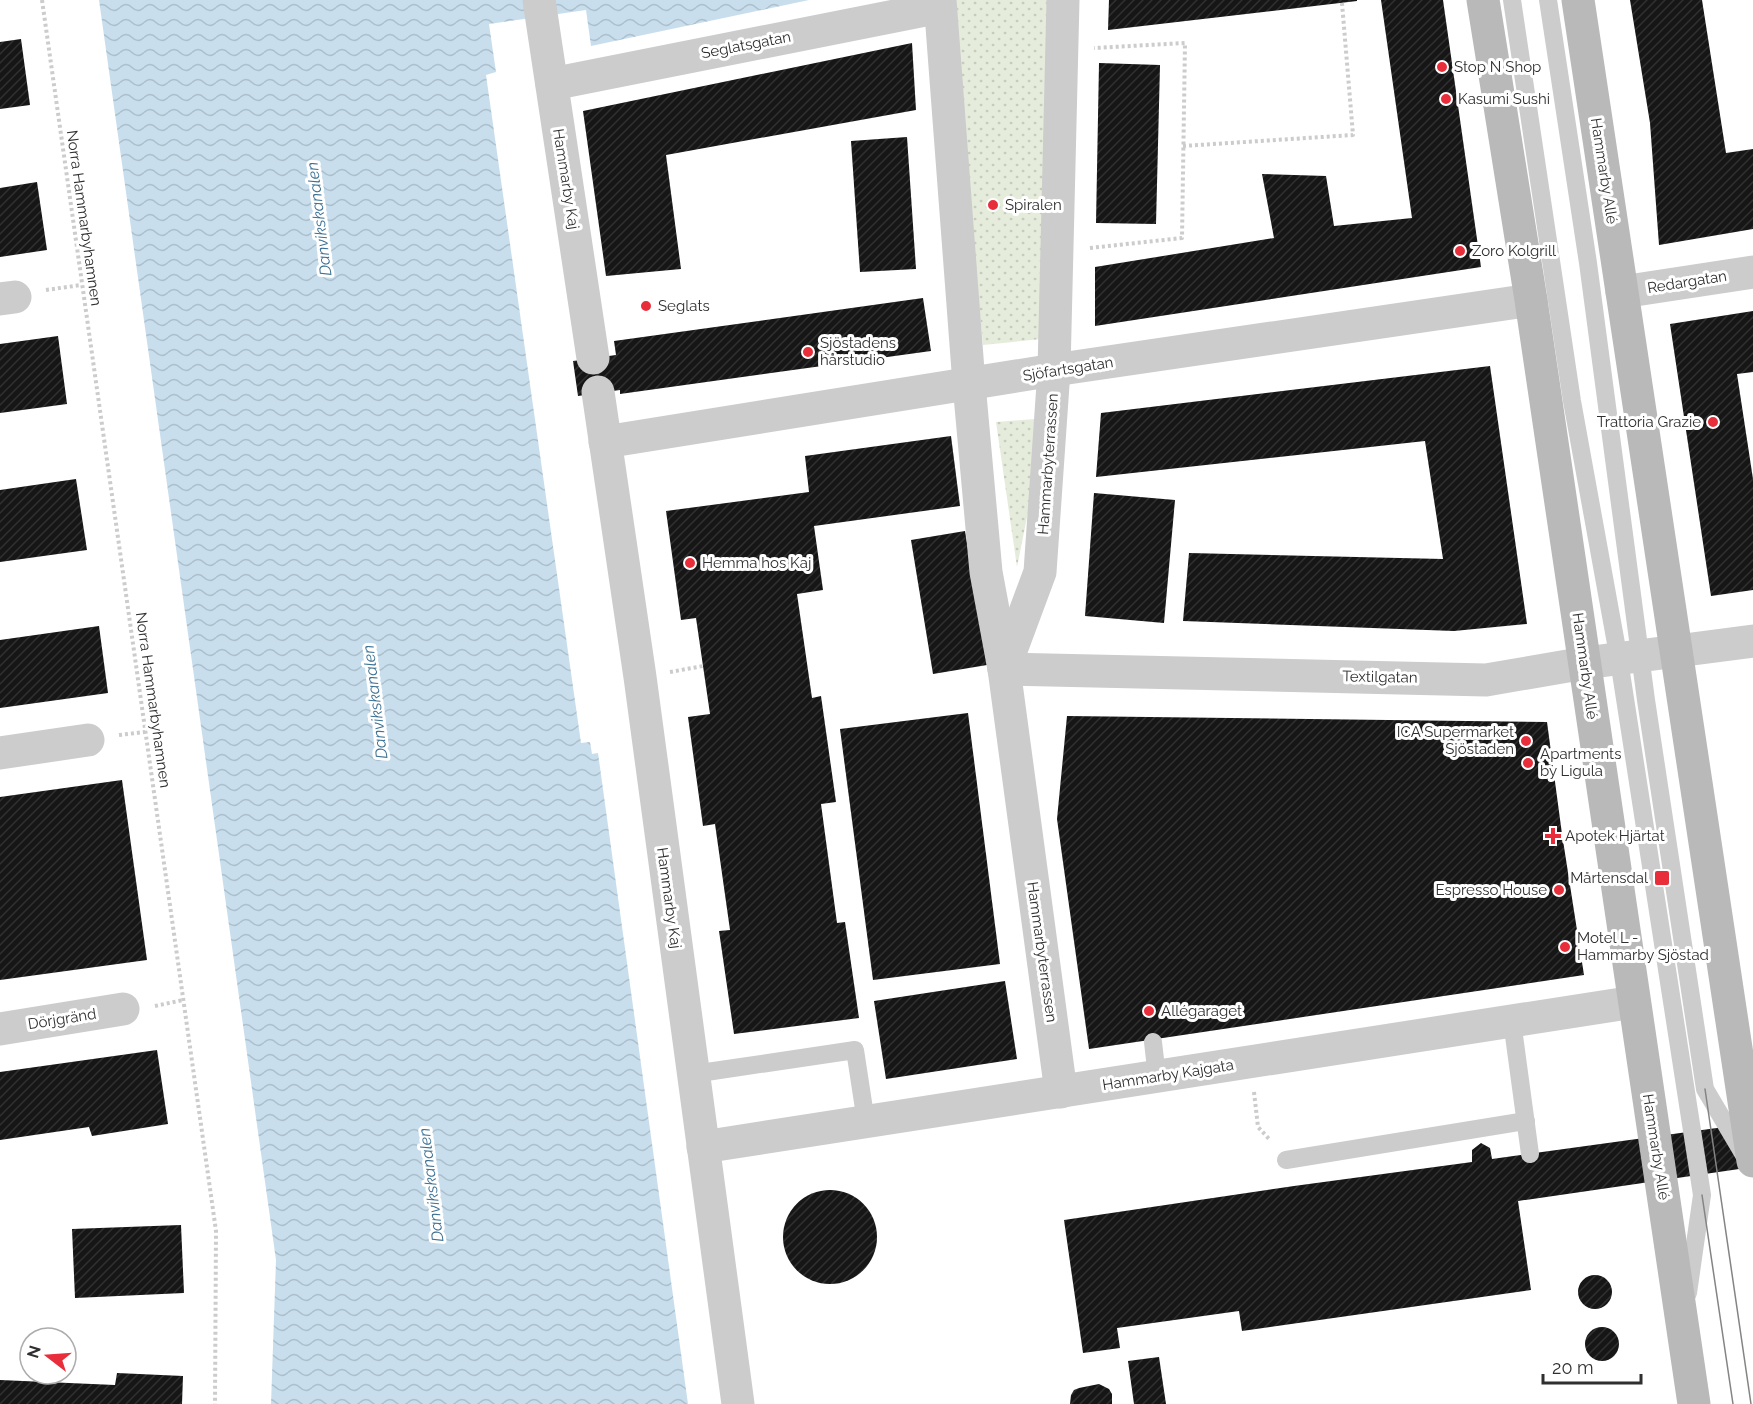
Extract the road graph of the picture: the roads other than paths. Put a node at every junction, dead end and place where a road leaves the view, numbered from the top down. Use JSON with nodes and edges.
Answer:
{"nodes":[{"id":1,"x":1064,"y":0,"type":"edge"},
{"id":2,"x":1483,"y":0,"type":"edge"},
{"id":3,"x":1512,"y":0,"type":"edge"},
{"id":4,"x":1548,"y":0,"type":"edge"},
{"id":5,"x":1578,"y":0,"type":"edge"},
{"id":6,"x":940,"y":4,"type":"edge"},
{"id":7,"x":541,"y":13,"type":"edge"},
{"id":8,"x":552,"y":84,"type":"junction"},
{"id":9,"x":1753,"y":272,"type":"edge"},
{"id":10,"x":1622,"y":292,"type":"junction"},
{"id":11,"x":1531,"y":300,"type":"junction"},
{"id":12,"x":593,"y":358,"type":"dead end"},
{"id":13,"x":1054,"y":370,"type":"junction"},
{"id":14,"x":969,"y":384,"type":"junction"},
{"id":15,"x":598,"y":392,"type":"dead end"},
{"id":16,"x":605,"y":442,"type":"junction"},
{"id":17,"x":1753,"y":641,"type":"edge"},
{"id":18,"x":1677,"y":651,"type":"junction"},
{"id":19,"x":1630,"y":658,"type":"junction"},
{"id":20,"x":1585,"y":663,"type":"junction"},
{"id":21,"x":1004,"y":669,"type":"junction"},
{"id":22,"x":87,"y":740,"type":"dead end"},
{"id":23,"x":0,"y":753,"type":"edge"},
{"id":24,"x":1634,"y":1002,"type":"junction"},
{"id":25,"x":123,"y":1009,"type":"dead end"},
{"id":26,"x":1512,"y":1021,"type":"junction"},
{"id":27,"x":0,"y":1029,"type":"edge"},
{"id":28,"x":1153,"y":1042,"type":"dead end"},
{"id":29,"x":693,"y":1074,"type":"junction"},
{"id":30,"x":1157,"y":1077,"type":"junction"},
{"id":31,"x":1060,"y":1092,"type":"junction"},
{"id":32,"x":1526,"y":1121,"type":"junction"},
{"id":33,"x":866,"y":1122,"type":"junction"},
{"id":34,"x":703,"y":1147,"type":"junction"},
{"id":35,"x":1530,"y":1154,"type":"dead end"},
{"id":36,"x":1286,"y":1160,"type":"dead end"},
{"id":37,"x":1753,"y":1161,"type":"edge"},
{"id":38,"x":1753,"y":1170,"type":"edge"},
{"id":39,"x":1683,"y":1327,"type":"junction"},
{"id":40,"x":738,"y":1404,"type":"edge"},
{"id":41,"x":1694,"y":1404,"type":"edge"}],
"edges":[{"from":1,"to":13,"type":"street","name":"Hammarbyterrassen"},
{"from":2,"to":11,"type":"street","name":"Hammarby Allé"},
{"from":3,"to":19,"type":"lane"},
{"from":4,"to":19,"type":"lane"},
{"from":5,"to":10,"type":"street","name":"Hammarby Allé"},
{"from":6,"to":8,"type":"street","name":"Seglatsgatan"},
{"from":6,"to":14,"type":"street","name":"Hammarbyterrassen"},
{"from":7,"to":8,"type":"street","name":"Hammarby Kaj"},
{"from":8,"to":12,"type":"street","name":"Hammarby Kaj"},
{"from":9,"to":10,"type":"street","name":"Redargatan"},
{"from":10,"to":18,"type":"street","name":"Hammarby Allé"},
{"from":11,"to":13,"type":"street","name":"Sjöfartsgatan"},
{"from":11,"to":20,"type":"street","name":"Hammarby Allé"},
{"from":13,"to":14,"type":"street","name":"Sjöfartsgatan"},
{"from":13,"to":21,"type":"street","name":"Hammarbyterrassen"},
{"from":14,"to":16,"type":"street","name":"Sjöfartsgatan"},
{"from":14,"to":21,"type":"street","name":"Hammarbyterrassen"},
{"from":15,"to":16,"type":"street","name":"Hammarby Kaj"},
{"from":16,"to":29,"type":"street","name":"Hammarby Kaj"},
{"from":17,"to":18,"type":"street","name":"Textilgatan"},
{"from":18,"to":19,"type":"street","name":"Textilgatan"},
{"from":18,"to":37,"type":"street","name":"Hammarby Allé"},
{"from":19,"to":20,"type":"street","name":"Textilgatan"},
{"from":19,"to":38,"type":"lane"},
{"from":19,"to":39,"type":"lane"},
{"from":20,"to":21,"type":"street","name":"Textilgatan"},
{"from":20,"to":24,"type":"street","name":"Hammarby Allé"},
{"from":21,"to":31,"type":"street","name":"Hammarbyterrassen"},
{"from":22,"to":23,"type":"street"},
{"from":24,"to":26,"type":"street","name":"Hammarby Kajgata"},
{"from":24,"to":39,"type":"street","name":"Hammarby Allé"},
{"from":25,"to":27,"type":"street","name":"Dörjgränd"},
{"from":26,"to":30,"type":"street","name":"Hammarby Kajgata"},
{"from":26,"to":32,"type":"lane"},
{"from":28,"to":30,"type":"lane"},
{"from":29,"to":33,"type":"lane"},
{"from":29,"to":34,"type":"street","name":"Hammarby Kaj"},
{"from":30,"to":31,"type":"street","name":"Hammarby Kajgata"},
{"from":31,"to":33,"type":"street","name":"Hammarby Kajgata"},
{"from":32,"to":35,"type":"lane"},
{"from":32,"to":36,"type":"lane"},
{"from":33,"to":34,"type":"street","name":"Hammarby Kajgata"},
{"from":34,"to":40,"type":"street","name":"Hammarby Kaj"},
{"from":39,"to":41,"type":"street","name":"Hammarby Allé"}]}
